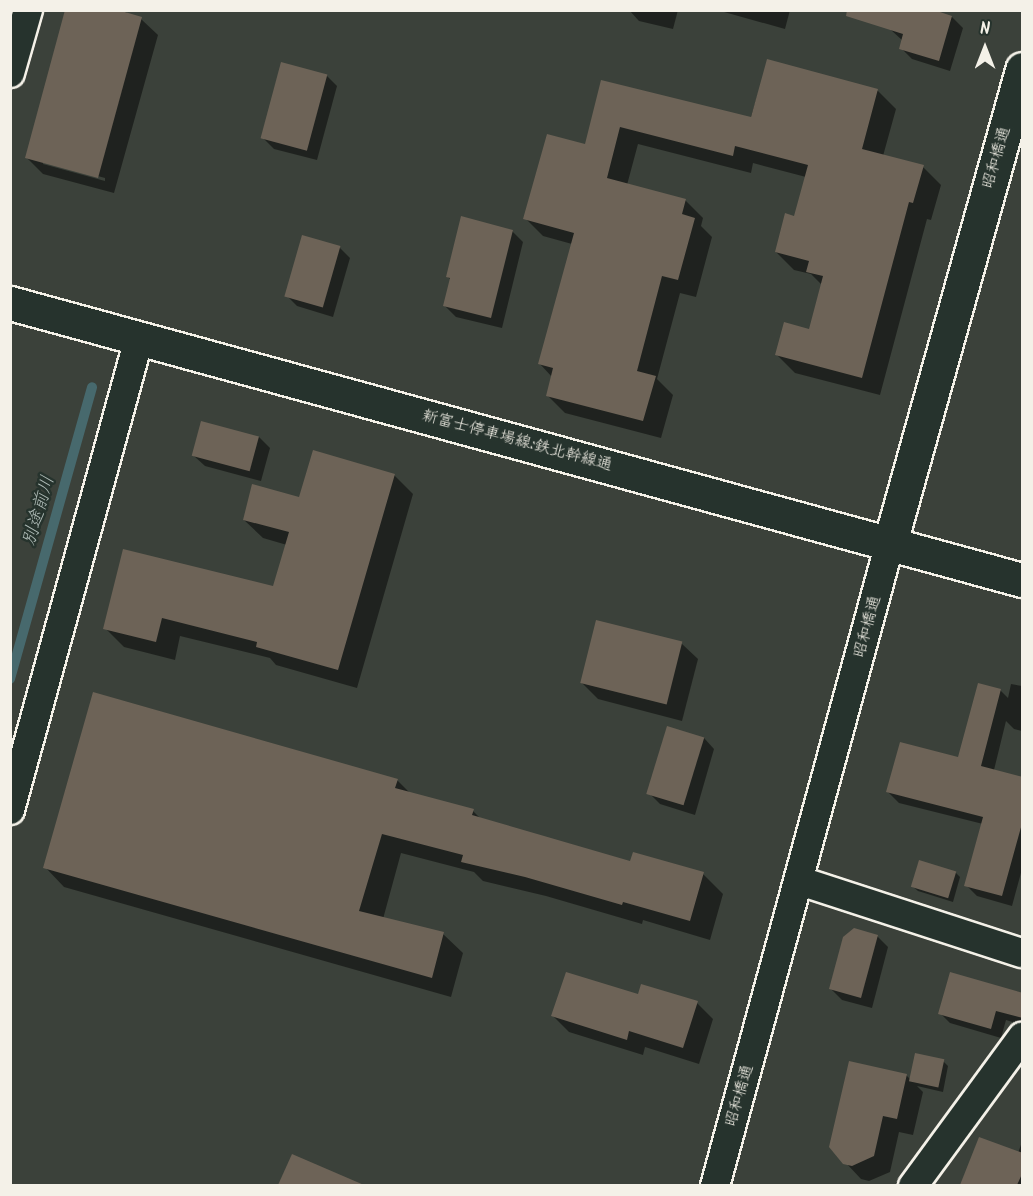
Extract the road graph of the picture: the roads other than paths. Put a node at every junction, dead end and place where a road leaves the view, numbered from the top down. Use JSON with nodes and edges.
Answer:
{"nodes":[{"id":1,"x":28,"y":10,"type":"edge"},
{"id":2,"x":1023,"y":69,"type":"edge"},
{"id":3,"x":10,"y":73,"type":"edge"},
{"id":4,"x":10,"y":303,"type":"edge"},
{"id":5,"x":139,"y":339,"type":"junction"},
{"id":6,"x":890,"y":543,"type":"junction"},
{"id":7,"x":1023,"y":580,"type":"edge"},
{"id":8,"x":21,"y":732,"type":"edge"},
{"id":9,"x":10,"y":810,"type":"edge"},
{"id":10,"x":800,"y":881,"type":"junction"},
{"id":11,"x":1023,"y":953,"type":"edge"},
{"id":12,"x":1023,"y":1037,"type":"edge"},
{"id":13,"x":715,"y":1185,"type":"edge"},
{"id":14,"x":913,"y":1185,"type":"edge"}],
"edges":[{"from":1,"to":3,"type":"street"},
{"from":2,"to":6,"type":"main road","name":"昭和橋通"},
{"from":4,"to":5,"type":"main road","name":"新富士停車場線:鉄北幹線通"},
{"from":5,"to":6,"type":"main road","name":"新富士停車場線:鉄北幹線通"},
{"from":5,"to":8,"type":"street"},
{"from":6,"to":7,"type":"main road","name":"新富士停車場線:鉄北幹線通"},
{"from":6,"to":10,"type":"street","name":"昭和橋通"},
{"from":8,"to":9,"type":"street"},
{"from":10,"to":11,"type":"street"},
{"from":10,"to":13,"type":"street","name":"昭和橋通"},
{"from":12,"to":14,"type":"street"}]}
